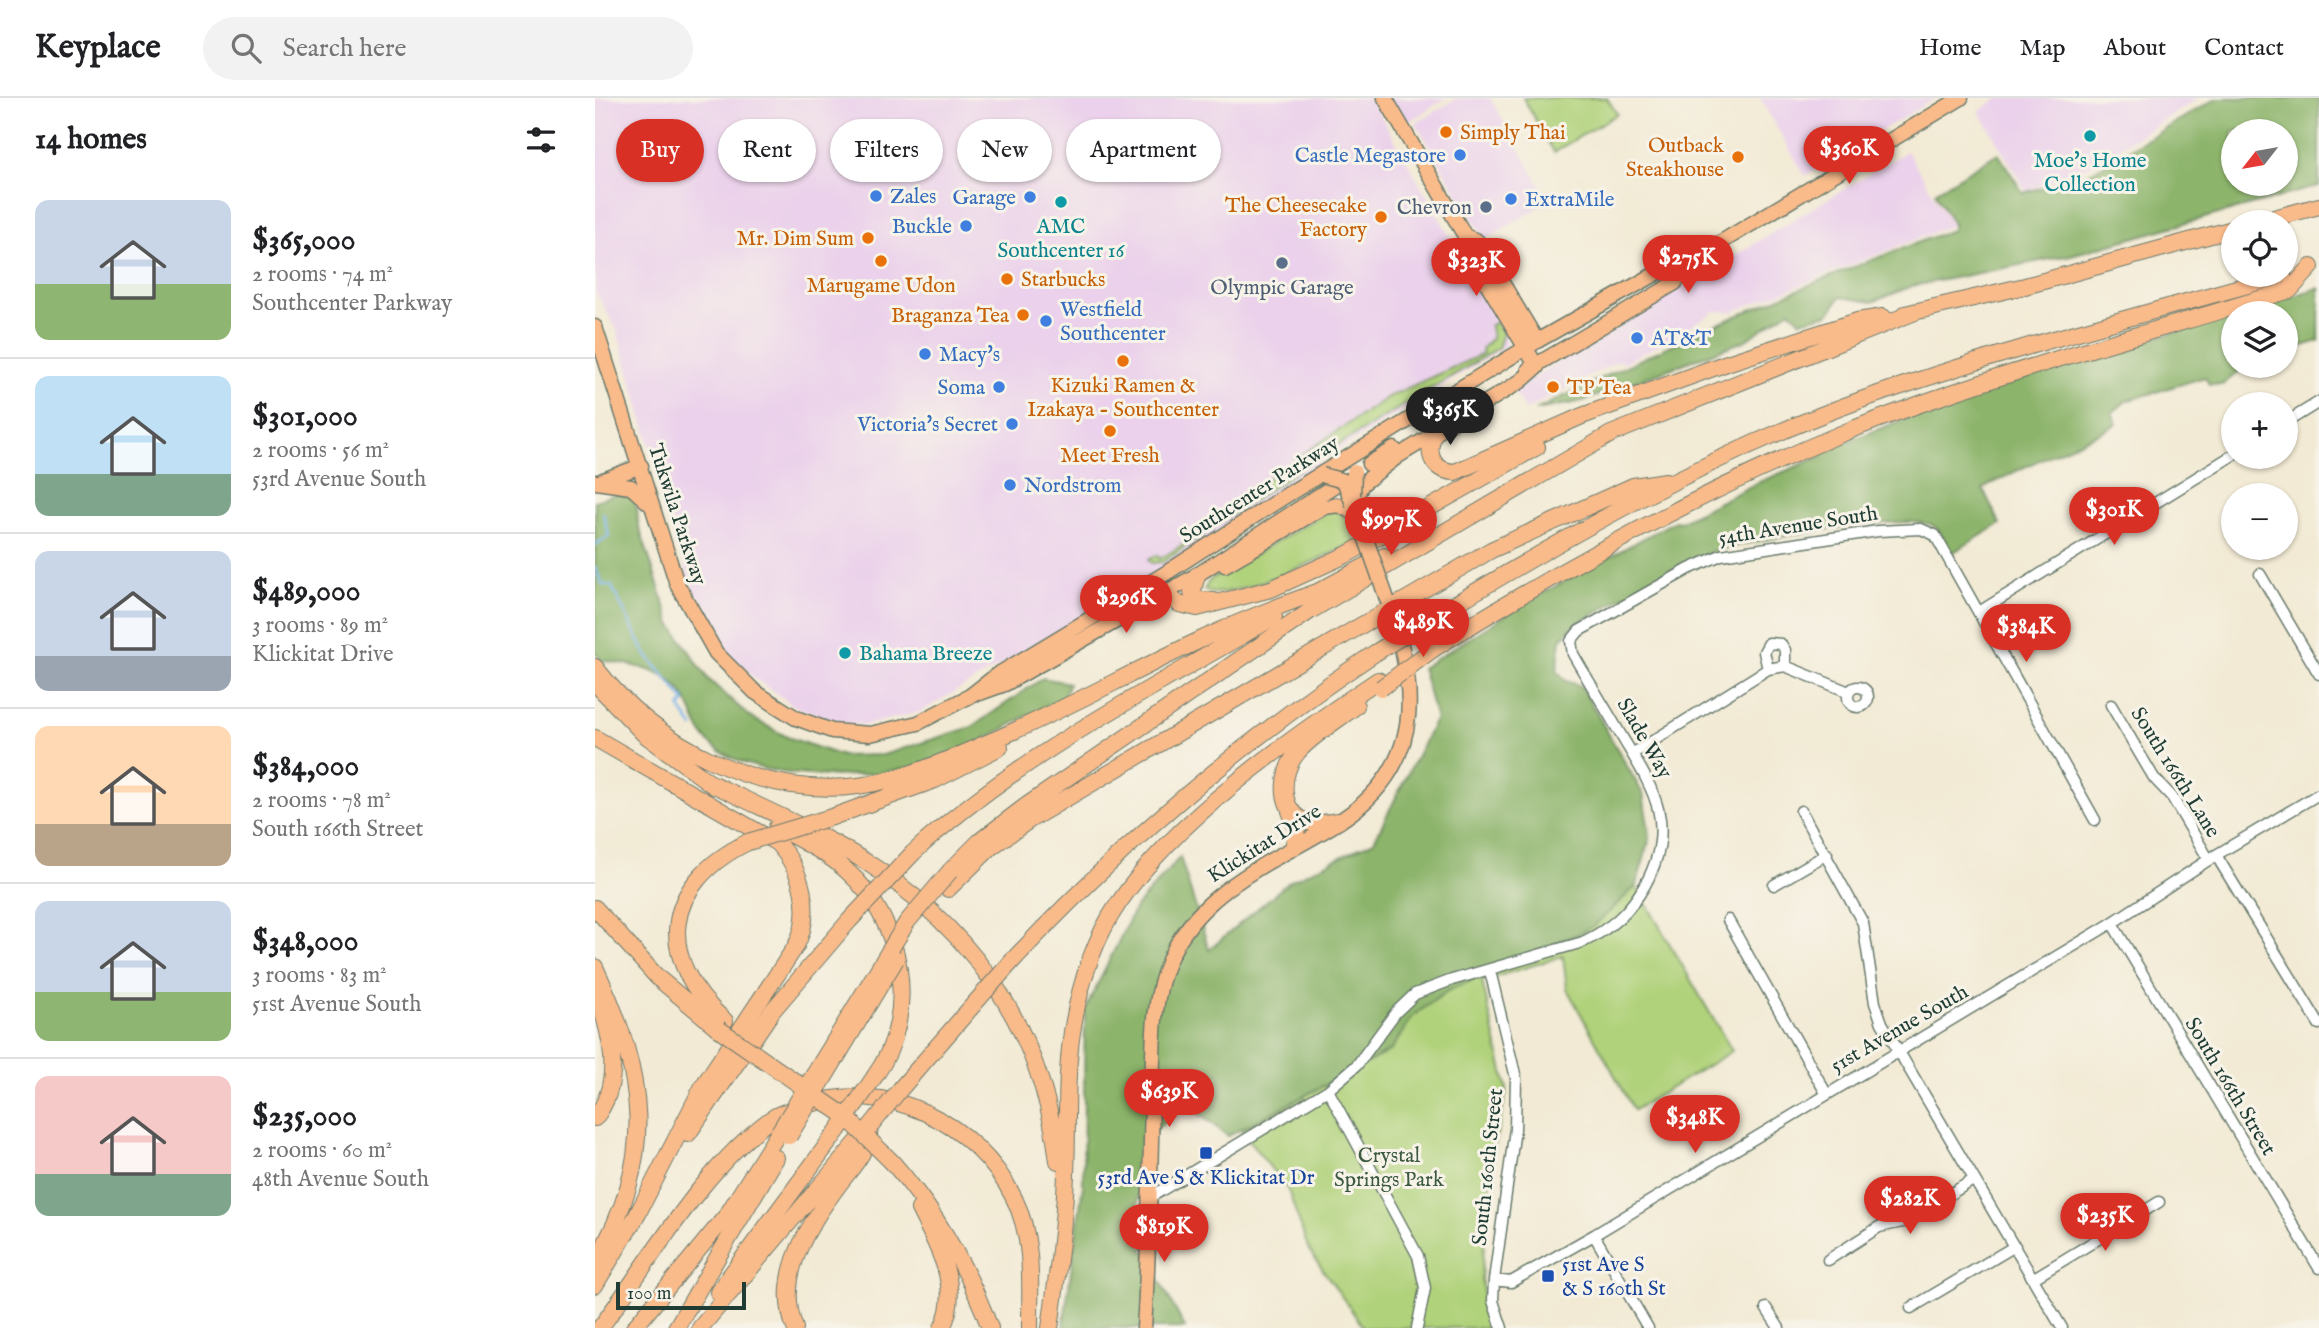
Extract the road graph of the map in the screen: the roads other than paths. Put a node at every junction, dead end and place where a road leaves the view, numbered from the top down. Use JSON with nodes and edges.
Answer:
{"nodes":[{"id":1,"x":1385,"y":98,"type":"edge"},
{"id":2,"x":1961,"y":98,"type":"edge"},
{"id":3,"x":2319,"y":206,"type":"edge"},
{"id":4,"x":2298,"y":212,"type":"edge"},
{"id":5,"x":2221,"y":232,"type":"edge"},
{"id":6,"x":1688,"y":261,"type":"junction"},
{"id":7,"x":2315,"y":265,"type":"edge"},
{"id":8,"x":2298,"y":270,"type":"edge"},
{"id":9,"x":1643,"y":281,"type":"junction"},
{"id":10,"x":2239,"y":287,"type":"edge"},
{"id":11,"x":1915,"y":313,"type":"junction"},
{"id":12,"x":1610,"y":323,"type":"junction"},
{"id":13,"x":595,"y":327,"type":"edge"},
{"id":14,"x":1533,"y":353,"type":"junction"},
{"id":15,"x":1629,"y":399,"type":"junction"},
{"id":16,"x":2319,"y":402,"type":"edge"},
{"id":17,"x":2298,"y":415,"type":"edge"},
{"id":18,"x":1433,"y":437,"type":"junction"},
{"id":19,"x":1357,"y":453,"type":"junction"},
{"id":20,"x":2221,"y":462,"type":"edge"},
{"id":21,"x":1369,"y":464,"type":"dead end"},
{"id":22,"x":641,"y":466,"type":"junction"},
{"id":23,"x":1554,"y":467,"type":"junction"},
{"id":24,"x":1355,"y":472,"type":"junction"},
{"id":25,"x":1322,"y":475,"type":"junction"},
{"id":26,"x":1679,"y":479,"type":"junction"},
{"id":27,"x":595,"y":482,"type":"edge"},
{"id":28,"x":1335,"y":485,"type":"dead end"},
{"id":29,"x":654,"y":509,"type":"junction"},
{"id":30,"x":1357,"y":515,"type":"junction"},
{"id":31,"x":2260,"y":574,"type":"dead end"},
{"id":32,"x":1198,"y":575,"type":"junction"},
{"id":33,"x":1320,"y":591,"type":"junction"},
{"id":34,"x":1165,"y":593,"type":"junction"},
{"id":35,"x":1220,"y":602,"type":"junction"},
{"id":36,"x":1979,"y":612,"type":"junction"},
{"id":37,"x":1571,"y":641,"type":"joint"},
{"id":38,"x":1159,"y":660,"type":"junction"},
{"id":39,"x":1785,"y":666,"type":"junction"},
{"id":40,"x":595,"y":667,"type":"edge"},
{"id":41,"x":1768,"y":669,"type":"junction"},
{"id":42,"x":2319,"y":674,"type":"edge"},
{"id":43,"x":595,"y":683,"type":"edge"},
{"id":44,"x":1380,"y":684,"type":"junction"},
{"id":45,"x":1849,"y":692,"type":"dead end"},
{"id":46,"x":970,"y":696,"type":"junction"},
{"id":47,"x":2111,"y":705,"type":"dead end"},
{"id":48,"x":832,"y":731,"type":"joint"},
{"id":49,"x":595,"y":738,"type":"edge"},
{"id":50,"x":1632,"y":754,"type":"junction"},
{"id":51,"x":707,"y":781,"type":"junction"},
{"id":52,"x":2317,"y":799,"type":"edge"},
{"id":53,"x":1288,"y":805,"type":"junction"},
{"id":54,"x":1801,"y":811,"type":"dead end"},
{"id":55,"x":2095,"y":820,"type":"dead end"},
{"id":56,"x":1339,"y":821,"type":"junction"},
{"id":57,"x":1293,"y":848,"type":"junction"},
{"id":58,"x":1827,"y":853,"type":"junction"},
{"id":59,"x":2213,"y":858,"type":"junction"},
{"id":60,"x":1774,"y":885,"type":"dead end"},
{"id":61,"x":595,"y":908,"type":"edge"},
{"id":62,"x":1728,"y":920,"type":"dead end"},
{"id":63,"x":2112,"y":923,"type":"junction"},
{"id":64,"x":595,"y":967,"type":"edge"},
{"id":65,"x":1490,"y":971,"type":"junction"},
{"id":66,"x":595,"y":989,"type":"edge"},
{"id":67,"x":2319,"y":1024,"type":"edge"},
{"id":68,"x":722,"y":1025,"type":"junction"},
{"id":69,"x":1898,"y":1053,"type":"junction"},
{"id":70,"x":1328,"y":1090,"type":"junction"},
{"id":71,"x":1826,"y":1093,"type":"junction"},
{"id":72,"x":595,"y":1118,"type":"edge"},
{"id":73,"x":784,"y":1134,"type":"junction"},
{"id":74,"x":861,"y":1146,"type":"junction"},
{"id":75,"x":1973,"y":1180,"type":"junction"},
{"id":76,"x":908,"y":1181,"type":"junction"},
{"id":77,"x":1149,"y":1198,"type":"junction"},
{"id":78,"x":2159,"y":1202,"type":"dead end"},
{"id":79,"x":635,"y":1219,"type":"junction"},
{"id":80,"x":1063,"y":1233,"type":"junction"},
{"id":81,"x":1594,"y":1235,"type":"junction"},
{"id":82,"x":2015,"y":1246,"type":"junction"},
{"id":83,"x":1828,"y":1259,"type":"dead end"},
{"id":84,"x":595,"y":1263,"type":"edge"},
{"id":85,"x":2319,"y":1268,"type":"edge"},
{"id":86,"x":2034,"y":1278,"type":"junction"},
{"id":87,"x":1494,"y":1280,"type":"junction"},
{"id":88,"x":596,"y":1284,"type":"edge"},
{"id":89,"x":1766,"y":1308,"type":"dead end"},
{"id":90,"x":1912,"y":1308,"type":"dead end"},
{"id":91,"x":711,"y":1315,"type":"junction"},
{"id":92,"x":595,"y":1317,"type":"edge"},
{"id":93,"x":600,"y":1328,"type":"edge"},
{"id":94,"x":634,"y":1328,"type":"edge"},
{"id":95,"x":676,"y":1328,"type":"edge"},
{"id":96,"x":700,"y":1328,"type":"edge"},
{"id":97,"x":795,"y":1328,"type":"edge"},
{"id":98,"x":942,"y":1328,"type":"edge"},
{"id":99,"x":990,"y":1328,"type":"edge"},
{"id":100,"x":1030,"y":1328,"type":"edge"},
{"id":101,"x":1050,"y":1328,"type":"edge"},
{"id":102,"x":1144,"y":1328,"type":"edge"},
{"id":103,"x":1417,"y":1328,"type":"edge"},
{"id":104,"x":1502,"y":1328,"type":"edge"},
{"id":105,"x":1648,"y":1328,"type":"edge"},
{"id":106,"x":1779,"y":1328,"type":"edge"},
{"id":107,"x":2062,"y":1328,"type":"edge"}],
"edges":[{"from":1,"to":14,"type":"main road"},
{"from":2,"to":6,"type":"main road","name":"Southcenter Parkway"},
{"from":3,"to":4,"type":"highway"},
{"from":5,"to":11,"type":"highway"},
{"from":6,"to":9,"type":"main road","name":"Southcenter Parkway"},
{"from":6,"to":12,"type":"main road","name":"Southcenter Parkway"},
{"from":7,"to":8,"type":"highway"},
{"from":7,"to":44,"type":"highway","bridge":true},
{"from":9,"to":12,"type":"main road"},
{"from":9,"to":14,"type":"main road","name":"Southcenter Parkway"},
{"from":10,"to":26,"type":"highway"},
{"from":11,"to":15,"type":"highway"},
{"from":11,"to":23,"type":"highway"},
{"from":12,"to":14,"type":"main road","name":"Southcenter Parkway"},
{"from":13,"to":22,"type":"main road","name":"Tukwila Parkway"},
{"from":14,"to":18,"type":"main road"},
{"from":14,"to":19,"type":"main road","name":"Southcenter Parkway"},
{"from":14,"to":21,"type":"main road","name":"Southcenter Parkway"},
{"from":14,"to":24,"type":"main road"},
{"from":15,"to":18,"type":"highway"},
{"from":15,"to":35,"type":"highway"},
{"from":16,"to":17,"type":"street"},
{"from":18,"to":30,"type":"main road"},
{"from":19,"to":24,"type":"main road"},
{"from":19,"to":25,"type":"main road","name":"Southcenter Parkway"},
{"from":20,"to":36,"type":"street"},
{"from":22,"to":27,"type":"main road"},
{"from":22,"to":29,"type":"main road","name":"Tukwila Parkway"},
{"from":23,"to":33,"type":"highway"},
{"from":23,"to":73,"type":"highway","bridge":true},
{"from":24,"to":30,"type":"main road","bridge":true},
{"from":25,"to":30,"type":"main road","name":"Klickitat Drive","bridge":true},
{"from":25,"to":46,"type":"main road","name":"Southcenter Parkway"},
{"from":26,"to":73,"type":"highway","bridge":true},
{"from":26,"to":74,"type":"highway","bridge":true},
{"from":27,"to":29,"type":"main road"},
{"from":28,"to":32,"type":"main road","name":"Southcenter Parkway"},
{"from":29,"to":48,"type":"main road","name":"Tukwila Parkway"},
{"from":30,"to":32,"type":"main road"},
{"from":30,"to":56,"type":"main road","name":"Klickitat Drive","bridge":true},
{"from":31,"to":42,"type":"street"},
{"from":32,"to":34,"type":"main road","name":"Southcenter Parkway"},
{"from":32,"to":35,"type":"highway"},
{"from":33,"to":38,"type":"highway"},
{"from":33,"to":79,"type":"highway","bridge":true},
{"from":34,"to":35,"type":"highway"},
{"from":34,"to":46,"type":"main road","name":"Southcenter Parkway"},
{"from":36,"to":37,"type":"street","name":"54th Avenue South"},
{"from":36,"to":55,"type":"street"},
{"from":37,"to":50,"type":"street","name":"Slade Way"},
{"from":38,"to":40,"type":"highway"},
{"from":38,"to":68,"type":"highway","bridge":true},
{"from":39,"to":41,"type":"street"},
{"from":39,"to":41,"type":"street"},
{"from":39,"to":45,"type":"street"},
{"from":41,"to":50,"type":"street"},
{"from":43,"to":51,"type":"highway"},
{"from":44,"to":53,"type":"highway"},
{"from":44,"to":80,"type":"highway"},
{"from":46,"to":48,"type":"main road","name":"Southcenter Parkway"},
{"from":47,"to":59,"type":"street","name":"South 166th Lane"},
{"from":49,"to":79,"type":"highway"},
{"from":50,"to":65,"type":"street","name":"Slade Way"},
{"from":51,"to":80,"type":"highway"},
{"from":51,"to":91,"type":"highway","bridge":true},
{"from":52,"to":59,"type":"street","name":"51st Avenue South"},
{"from":53,"to":56,"type":"highway"},
{"from":53,"to":57,"type":"highway"},
{"from":54,"to":58,"type":"street"},
{"from":56,"to":57,"type":"main road","name":"Klickitat Drive"},
{"from":57,"to":77,"type":"main road","name":"Klickitat Drive"},
{"from":58,"to":60,"type":"street"},
{"from":58,"to":69,"type":"street"},
{"from":59,"to":63,"type":"street","name":"51st Avenue South"},
{"from":59,"to":67,"type":"street","name":"South 166th Lane"},
{"from":61,"to":68,"type":"highway"},
{"from":62,"to":71,"type":"street"},
{"from":63,"to":69,"type":"street","name":"51st Avenue South"},
{"from":63,"to":85,"type":"street","name":"South 166th Street"},
{"from":64,"to":84,"type":"highway"},
{"from":65,"to":70,"type":"street","name":"Slade Way"},
{"from":65,"to":87,"type":"street","name":"South 160th Street"},
{"from":66,"to":72,"type":"highway"},
{"from":68,"to":76,"type":"highway","bridge":true},
{"from":69,"to":71,"type":"street","name":"51st Avenue South"},
{"from":69,"to":75,"type":"street"},
{"from":70,"to":77,"type":"street","name":"Slade Way"},
{"from":70,"to":103,"type":"street"},
{"from":71,"to":81,"type":"street","name":"51st Avenue South"},
{"from":73,"to":94,"type":"highway"},
{"from":73,"to":95,"type":"highway"},
{"from":74,"to":91,"type":"highway"},
{"from":74,"to":97,"type":"highway"},
{"from":75,"to":82,"type":"street"},
{"from":75,"to":83,"type":"street"},
{"from":76,"to":98,"type":"highway"},
{"from":76,"to":99,"type":"highway"},
{"from":77,"to":102,"type":"main road","name":"Klickitat Drive"},
{"from":78,"to":86,"type":"street"},
{"from":79,"to":88,"type":"highway"},
{"from":80,"to":101,"type":"highway"},
{"from":81,"to":87,"type":"street","name":"51st Avenue South"},
{"from":81,"to":105,"type":"street"},
{"from":82,"to":86,"type":"street"},
{"from":82,"to":90,"type":"street"},
{"from":86,"to":107,"type":"street"},
{"from":87,"to":104,"type":"street","name":"South 160th Street"},
{"from":89,"to":106,"type":"street"},
{"from":91,"to":96,"type":"highway"},
{"from":92,"to":93,"type":"main road"},
{"from":93,"to":100,"type":"highway"}]}
